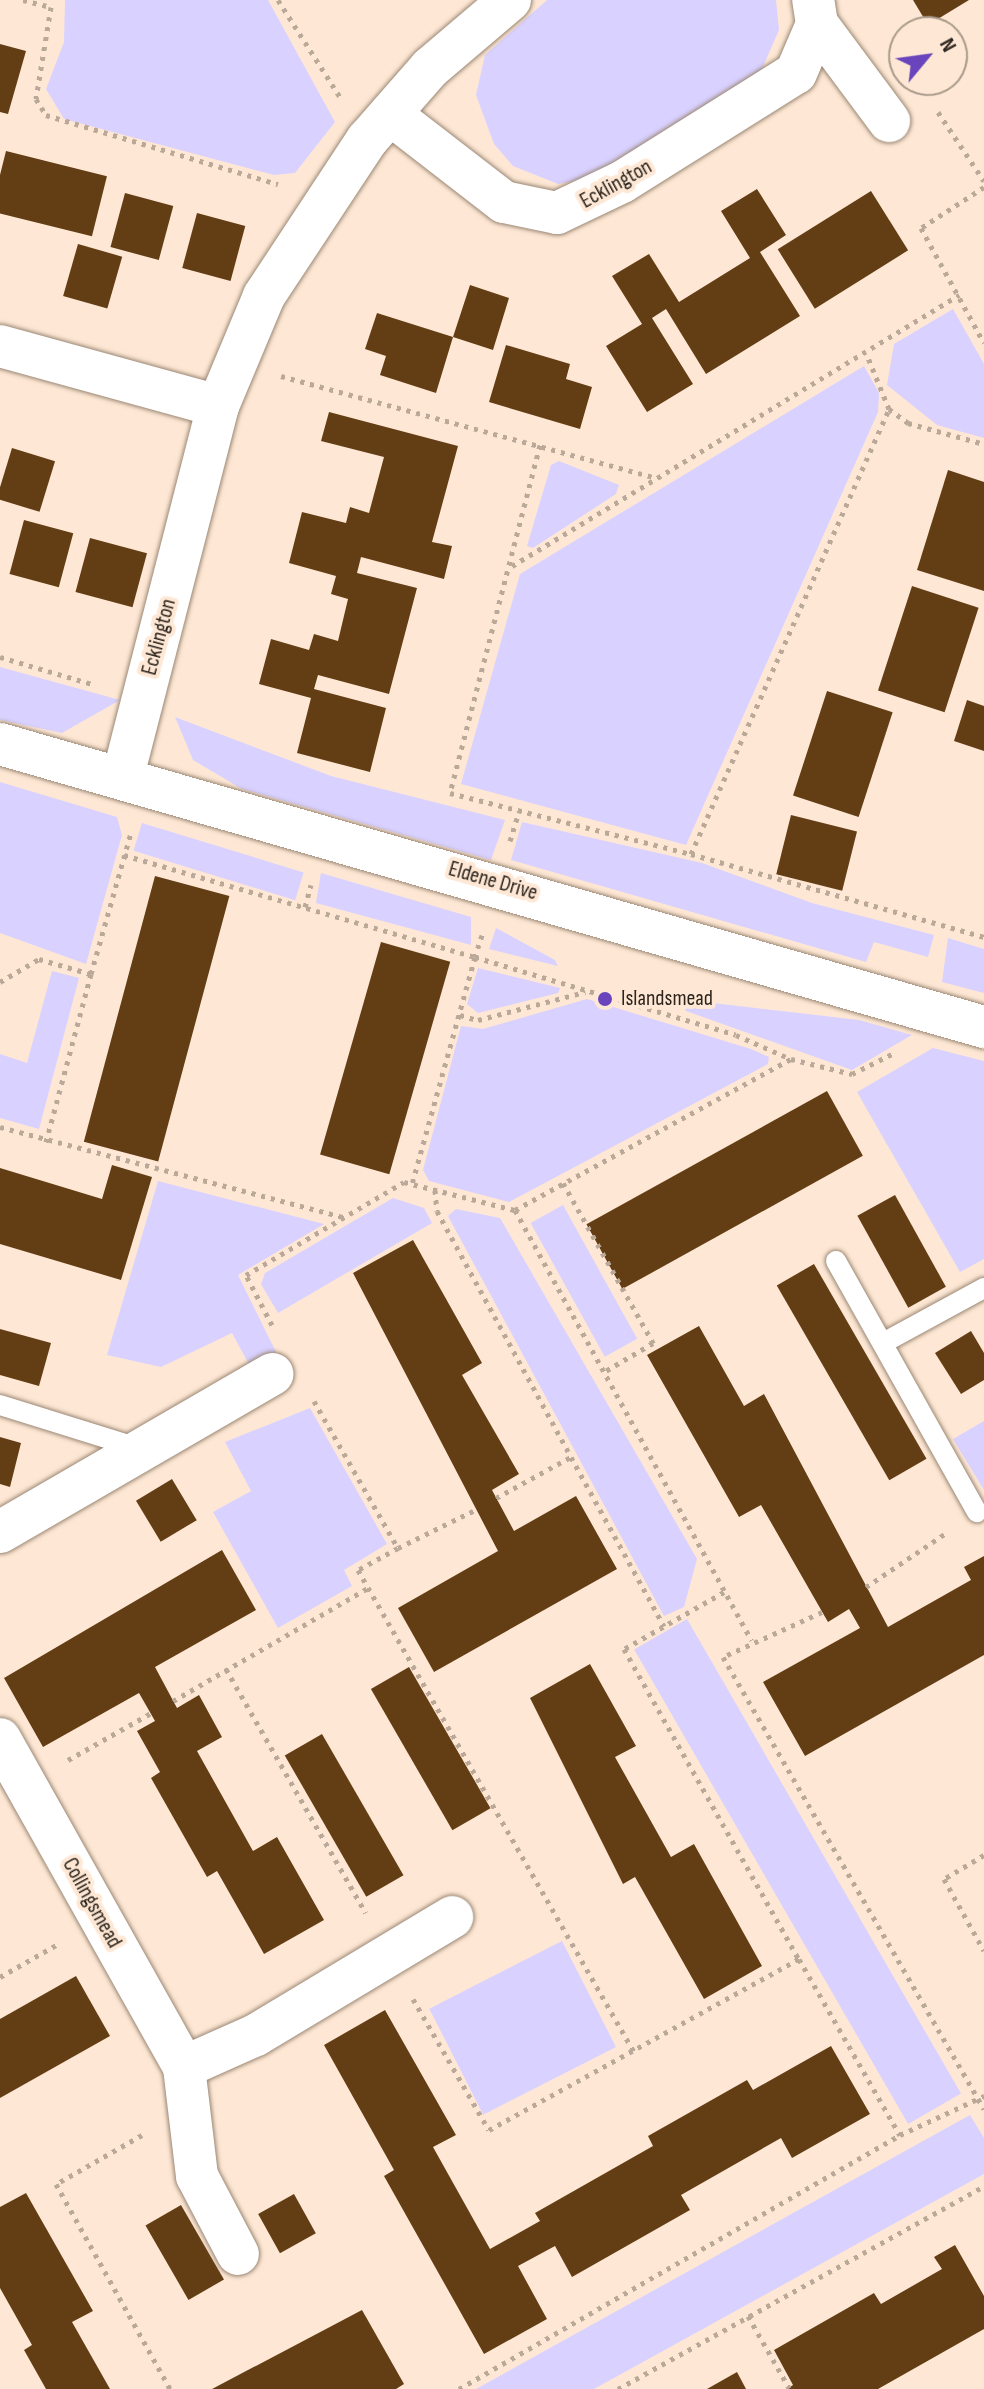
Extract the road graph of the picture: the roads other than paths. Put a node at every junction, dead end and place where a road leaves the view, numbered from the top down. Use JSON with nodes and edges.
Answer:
{"nodes":[{"id":1,"x":510,"y":0,"type":"edge"},
{"id":2,"x":815,"y":12,"type":"edge"},
{"id":3,"x":889,"y":121,"type":"road end"},
{"id":4,"x":378,"y":127,"type":"junction"},
{"id":5,"x":0,"y":346,"type":"edge"},
{"id":6,"x":218,"y":406,"type":"junction"},
{"id":7,"x":0,"y":744,"type":"edge"},
{"id":8,"x":123,"y":776,"type":"junction"},
{"id":9,"x":972,"y":1023,"type":"edge"},
{"id":10,"x":836,"y":1261,"type":"dead end"},
{"id":11,"x":984,"y":1288,"type":"edge"},
{"id":12,"x":883,"y":1343,"type":"junction"},
{"id":13,"x":282,"y":1368,"type":"road end"},
{"id":14,"x":0,"y":1405,"type":"edge"},
{"id":15,"x":143,"y":1450,"type":"junction"},
{"id":16,"x":977,"y":1512,"type":"road end"},
{"id":17,"x":0,"y":1532,"type":"edge"},
{"id":18,"x":10,"y":1765,"type":"edge"},
{"id":19,"x":452,"y":1917,"type":"dead end"},
{"id":20,"x":188,"y":2087,"type":"junction"},
{"id":21,"x":238,"y":2254,"type":"dead end"}],
"edges":[{"from":1,"to":4,"type":"street","name":"Ecklington"},
{"from":2,"to":3,"type":"street","name":"Ecklington"},
{"from":2,"to":4,"type":"street","name":"Ecklington"},
{"from":4,"to":6,"type":"street","name":"Ecklington"},
{"from":5,"to":6,"type":"street"},
{"from":6,"to":8,"type":"street","name":"Ecklington"},
{"from":7,"to":8,"type":"street","name":"Eldene Drive"},
{"from":8,"to":9,"type":"street","name":"Eldene Drive"},
{"from":10,"to":12,"type":"lane"},
{"from":11,"to":12,"type":"lane"},
{"from":12,"to":16,"type":"lane"},
{"from":13,"to":15,"type":"street"},
{"from":14,"to":15,"type":"lane"},
{"from":15,"to":17,"type":"street"},
{"from":18,"to":20,"type":"street","name":"Collingsmead"},
{"from":19,"to":20,"type":"street"},
{"from":20,"to":21,"type":"street","name":"Collingsmead"}]}
